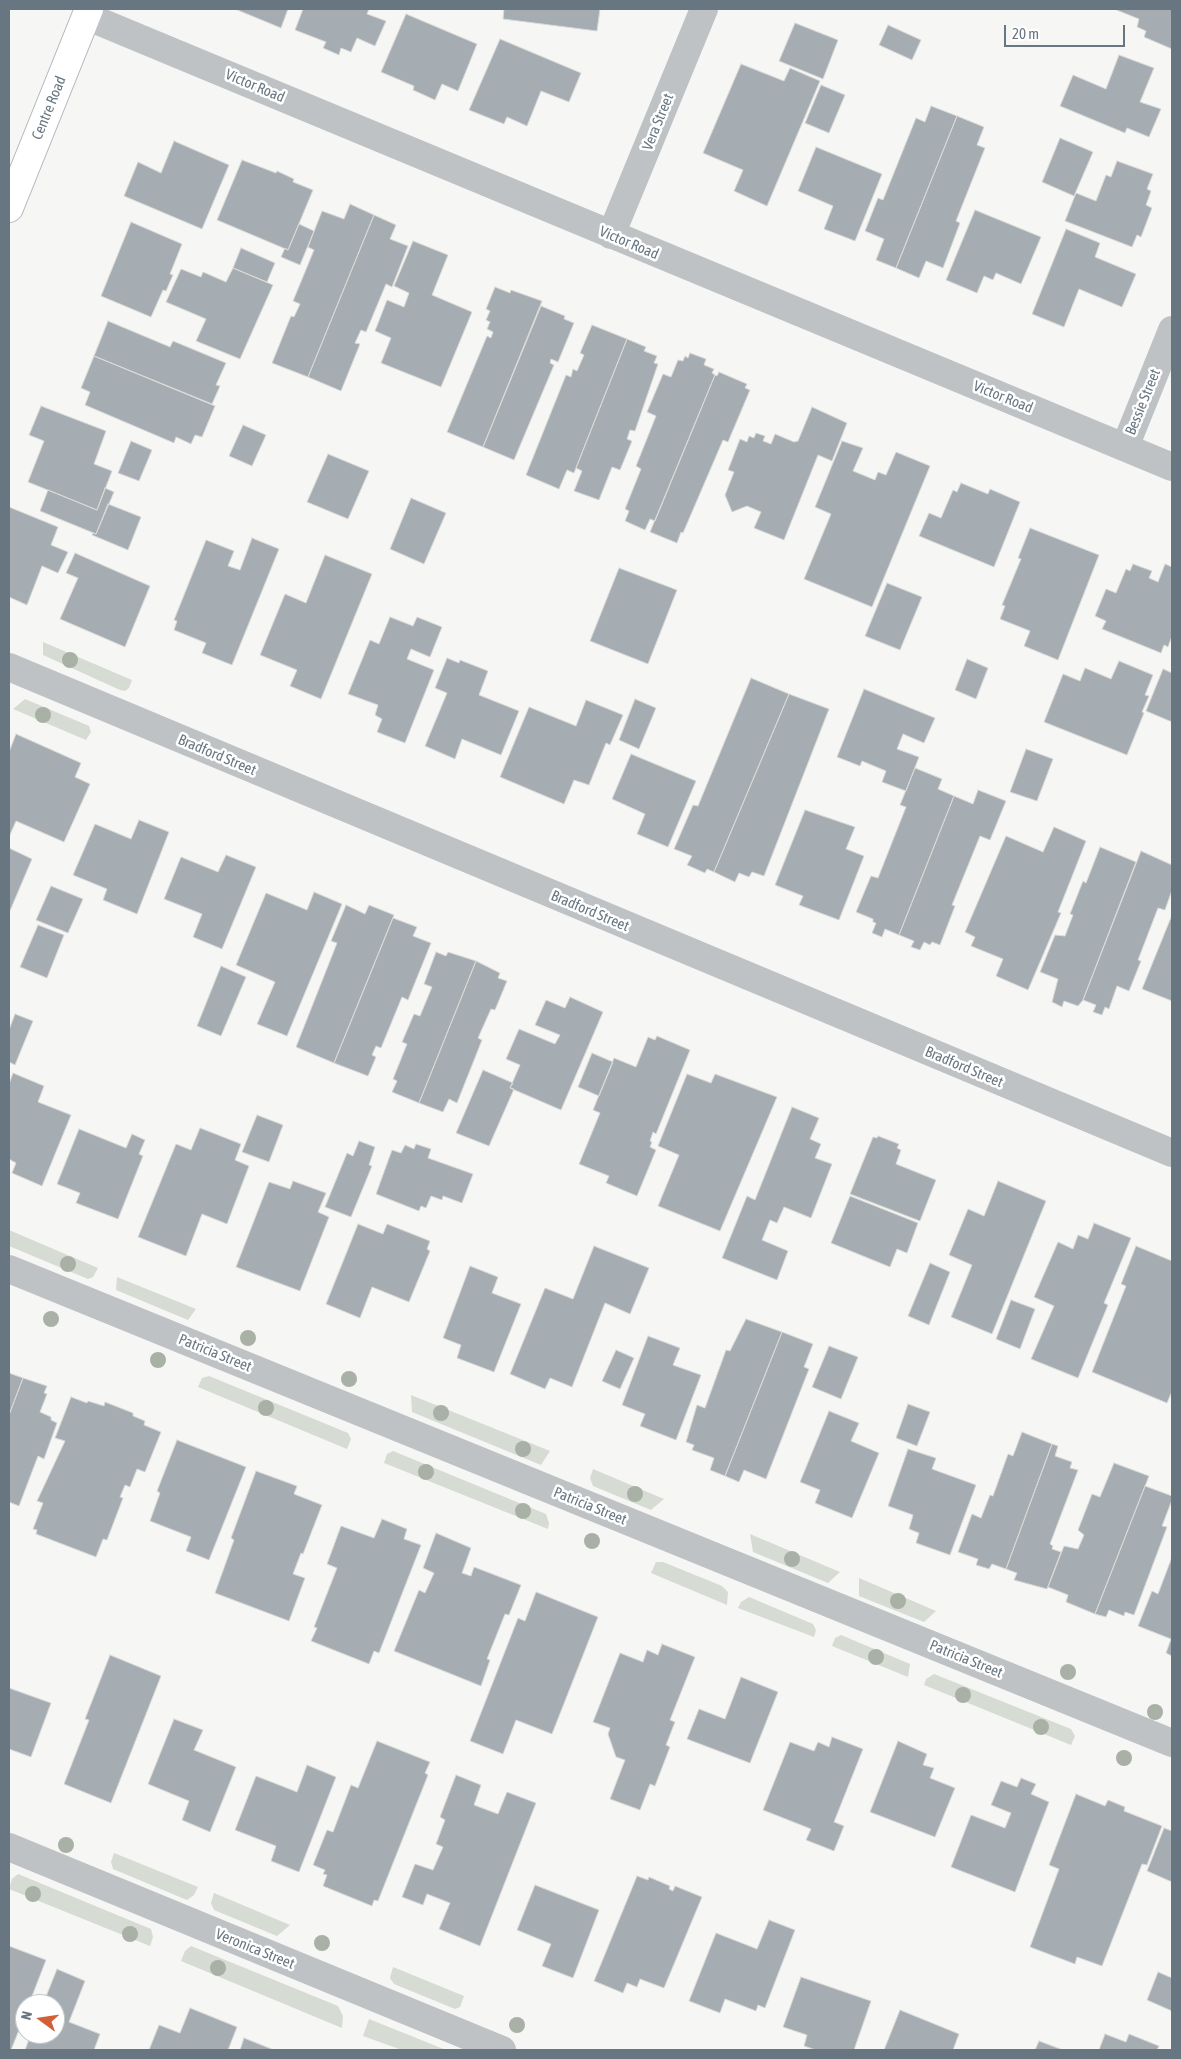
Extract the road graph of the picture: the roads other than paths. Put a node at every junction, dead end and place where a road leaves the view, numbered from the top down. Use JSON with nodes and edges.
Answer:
{"nodes":[{"id":1,"x":704,"y":9,"type":"edge"},
{"id":2,"x":88,"y":12,"type":"edge"},
{"id":3,"x":9,"y":208,"type":"edge"},
{"id":4,"x":611,"y":235,"type":"junction"},
{"id":5,"x":1172,"y":330,"type":"edge"},
{"id":6,"x":1125,"y":447,"type":"junction"},
{"id":7,"x":1172,"y":467,"type":"edge"},
{"id":8,"x":9,"y":667,"type":"edge"},
{"id":9,"x":1172,"y":1154,"type":"edge"},
{"id":10,"x":9,"y":1269,"type":"edge"},
{"id":11,"x":1172,"y":1743,"type":"edge"},
{"id":12,"x":9,"y":1847,"type":"edge"},
{"id":13,"x":502,"y":2050,"type":"edge"}],
"edges":[{"from":1,"to":4,"type":"street","name":"Vera Street"},
{"from":2,"to":3,"type":"main road","name":"Centre Road"},
{"from":2,"to":4,"type":"street","name":"Victor Road"},
{"from":4,"to":6,"type":"street","name":"Victor Road"},
{"from":5,"to":6,"type":"street","name":"Bessie Street"},
{"from":6,"to":7,"type":"street","name":"Victor Road"},
{"from":8,"to":9,"type":"street","name":"Bradford Street"},
{"from":10,"to":11,"type":"street","name":"Patricia Street"},
{"from":12,"to":13,"type":"street","name":"Veronica Street"}]}
